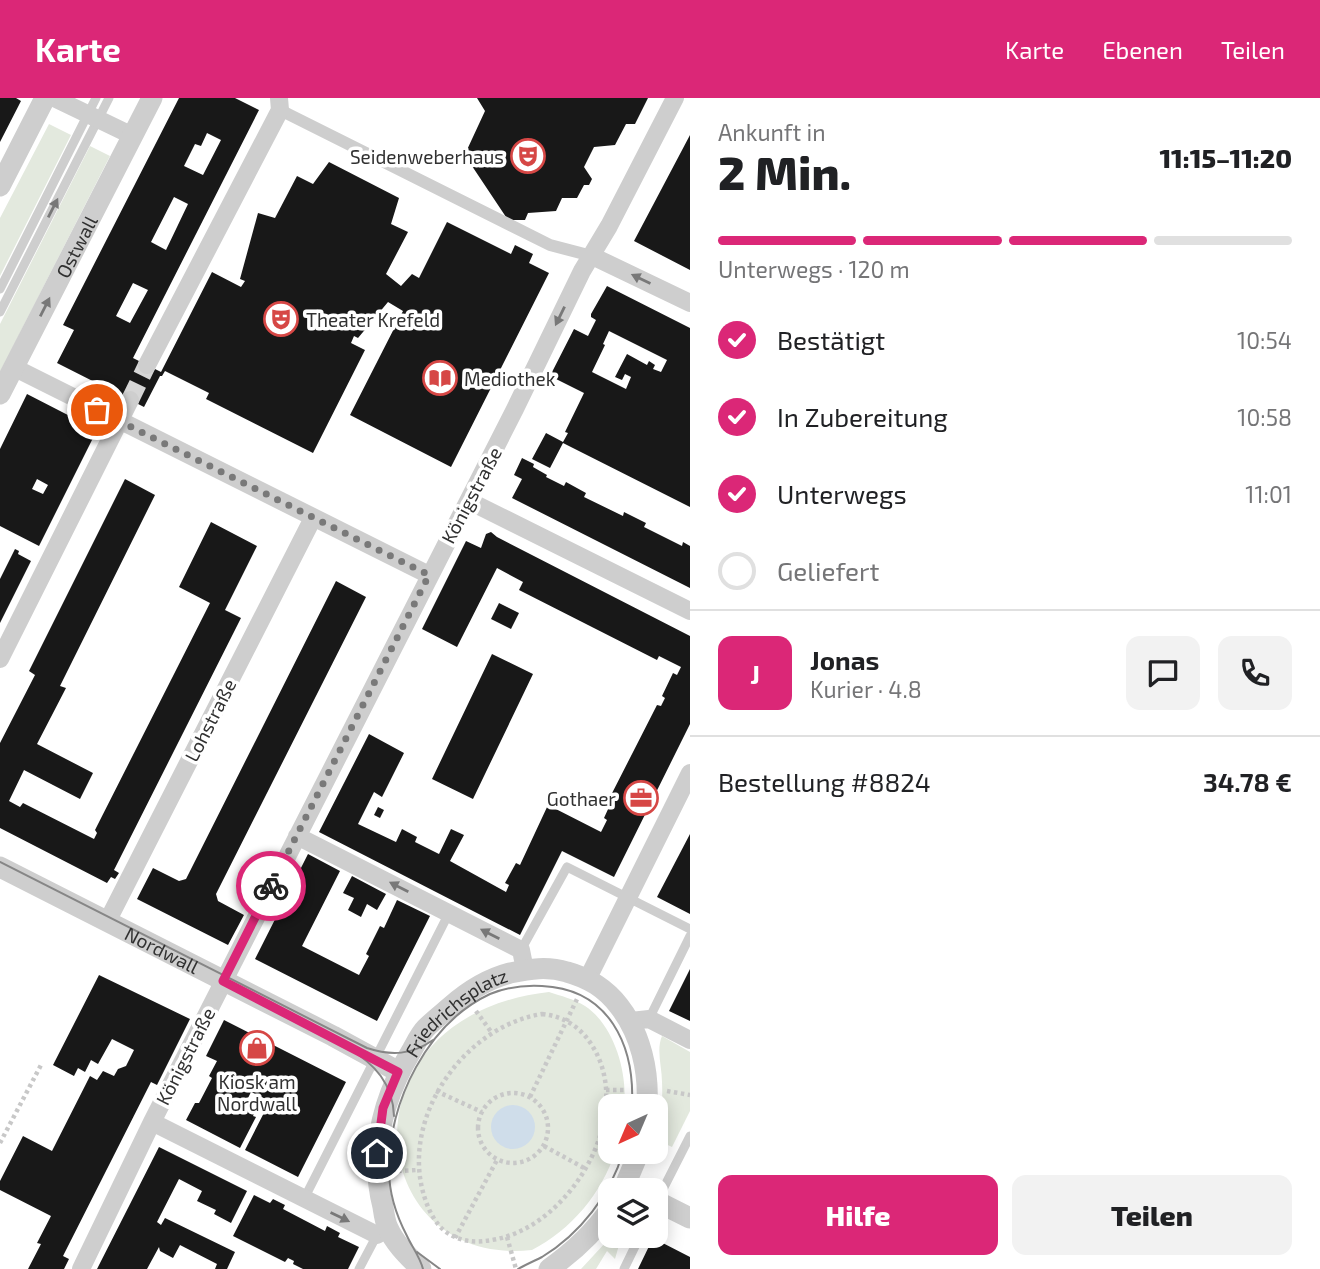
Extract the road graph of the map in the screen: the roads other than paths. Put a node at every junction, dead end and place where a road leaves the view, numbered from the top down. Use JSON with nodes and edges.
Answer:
{"nodes":[{"id":1,"x":45,"y":98,"type":"edge"},
{"id":2,"x":54,"y":98,"type":"edge"},
{"id":3,"x":96,"y":98,"type":"edge"},
{"id":4,"x":109,"y":98,"type":"edge"},
{"id":5,"x":152,"y":98,"type":"edge"},
{"id":6,"x":675,"y":98,"type":"edge"},
{"id":7,"x":279,"y":104,"type":"edge"},
{"id":8,"x":93,"y":118,"type":"junction"},
{"id":9,"x":133,"y":136,"type":"junction"},
{"id":10,"x":0,"y":186,"type":"edge"},
{"id":11,"x":592,"y":256,"type":"junction"},
{"id":12,"x":0,"y":289,"type":"edge"},
{"id":13,"x":690,"y":303,"type":"edge"},
{"id":14,"x":0,"y":312,"type":"edge"},
{"id":15,"x":147,"y":365,"type":"tunnel mouth"},
{"id":16,"x":13,"y":367,"type":"junction"},
{"id":17,"x":0,"y":394,"type":"edge"},
{"id":18,"x":130,"y":400,"type":"tunnel mouth"},
{"id":19,"x":118,"y":421,"type":"junction"},
{"id":20,"x":469,"y":501,"type":"junction"},
{"id":21,"x":313,"y":518,"type":"junction"},
{"id":22,"x":429,"y":575,"type":"junction"},
{"id":23,"x":690,"y":611,"type":"edge"},
{"id":24,"x":0,"y":659,"type":"edge"},
{"id":25,"x":690,"y":774,"type":"edge"},
{"id":26,"x":297,"y":836,"type":"junction"},
{"id":27,"x":0,"y":867,"type":"edge"},
{"id":28,"x":628,"y":897,"type":"junction"},
{"id":29,"x":449,"y":913,"type":"junction"},
{"id":30,"x":107,"y":922,"type":"junction"},
{"id":31,"x":690,"y":929,"type":"edge"},
{"id":32,"x":690,"y":936,"type":"edge"},
{"id":33,"x":523,"y":960,"type":"junction"},
{"id":34,"x":588,"y":978,"type":"junction"},
{"id":35,"x":223,"y":981,"type":"junction"},
{"id":36,"x":640,"y":1020,"type":"junction"},
{"id":37,"x":690,"y":1040,"type":"edge"},
{"id":38,"x":376,"y":1058,"type":"junction"},
{"id":39,"x":398,"y":1072,"type":"junction"},
{"id":40,"x":648,"y":1094,"type":"edge"},
{"id":41,"x":152,"y":1122,"type":"junction"},
{"id":42,"x":690,"y":1136,"type":"edge"},
{"id":43,"x":668,"y":1179,"type":"edge"},
{"id":44,"x":304,"y":1199,"type":"junction"},
{"id":45,"x":668,"y":1208,"type":"edge"},
{"id":46,"x":690,"y":1218,"type":"edge"},
{"id":47,"x":598,"y":1227,"type":"edge"},
{"id":48,"x":382,"y":1231,"type":"junction"},
{"id":49,"x":634,"y":1248,"type":"edge"},
{"id":50,"x":81,"y":1269,"type":"edge"},
{"id":51,"x":359,"y":1269,"type":"edge"},
{"id":52,"x":421,"y":1269,"type":"edge"},
{"id":53,"x":549,"y":1269,"type":"edge"},
{"id":54,"x":624,"y":1269,"type":"edge"}],
"edges":[{"from":1,"to":10,"type":"street"},
{"from":2,"to":8,"type":"street"},
{"from":3,"to":8,"type":"lane"},
{"from":4,"to":8,"type":"lane"},
{"from":5,"to":9,"type":"street","name":"Ostwall"},
{"from":6,"to":11,"type":"street","name":"Königstraße"},
{"from":7,"to":11,"type":"street"},
{"from":7,"to":15,"type":"street"},
{"from":8,"to":9,"type":"street"},
{"from":8,"to":12,"type":"lane"},
{"from":14,"to":8,"type":"lane","one_way":true},
{"from":16,"to":9,"type":"street","name":"Ostwall","one_way":true},
{"from":13,"to":11,"type":"street","one_way":true},
{"from":11,"to":20,"type":"street","name":"Königstraße","one_way":true},
{"from":16,"to":17,"type":"street","name":"Ostwall"},
{"from":16,"to":19,"type":"street"},
{"from":18,"to":19,"type":"street"},
{"from":19,"to":21,"type":"street"},
{"from":19,"to":24,"type":"street"},
{"from":20,"to":22,"type":"street","name":"Königstraße"},
{"from":20,"to":23,"type":"street"},
{"from":21,"to":22,"type":"street"},
{"from":21,"to":30,"type":"street","name":"Lohstraße"},
{"from":22,"to":26,"type":"street","name":"Königstraße"},
{"from":25,"to":28,"type":"street"},
{"from":29,"to":26,"type":"street","one_way":true},
{"from":26,"to":35,"type":"street","name":"Königstraße"},
{"from":27,"to":30,"type":"street","name":"Nordwall"},
{"from":28,"to":31,"type":"lane"},
{"from":28,"to":33,"type":"lane"},
{"from":28,"to":34,"type":"street"},
{"from":33,"to":29,"type":"street","one_way":true},
{"from":29,"to":38,"type":"lane","name":"Friedrichsplatz"},
{"from":30,"to":35,"type":"street","name":"Nordwall"},
{"from":32,"to":36,"type":"lane"},
{"from":33,"to":34,"type":"street","name":"Friedrichsplatz"},
{"from":33,"to":39,"type":"street","name":"Friedrichsplatz"},
{"from":34,"to":36,"type":"street","name":"Friedrichsplatz"},
{"from":35,"to":38,"type":"street","name":"Nordwall"},
{"from":35,"to":41,"type":"street","name":"Königstraße"},
{"from":36,"to":37,"type":"street"},
{"from":36,"to":40,"type":"street","name":"Friedrichsplatz"},
{"from":38,"to":39,"type":"street","name":"Nordwall"},
{"from":38,"to":44,"type":"lane","name":"Friedrichsplatz"},
{"from":39,"to":48,"type":"street","name":"Friedrichsplatz"},
{"from":41,"to":44,"type":"street"},
{"from":41,"to":50,"type":"street","name":"Königstraße"},
{"from":42,"to":43,"type":"lane"},
{"from":44,"to":48,"type":"street","one_way":true},
{"from":45,"to":46,"type":"street"},
{"from":47,"to":53,"type":"street"},
{"from":48,"to":51,"type":"lane"},
{"from":48,"to":52,"type":"street","name":"Friedrichsplatz"},
{"from":49,"to":54,"type":"lane"}]}
